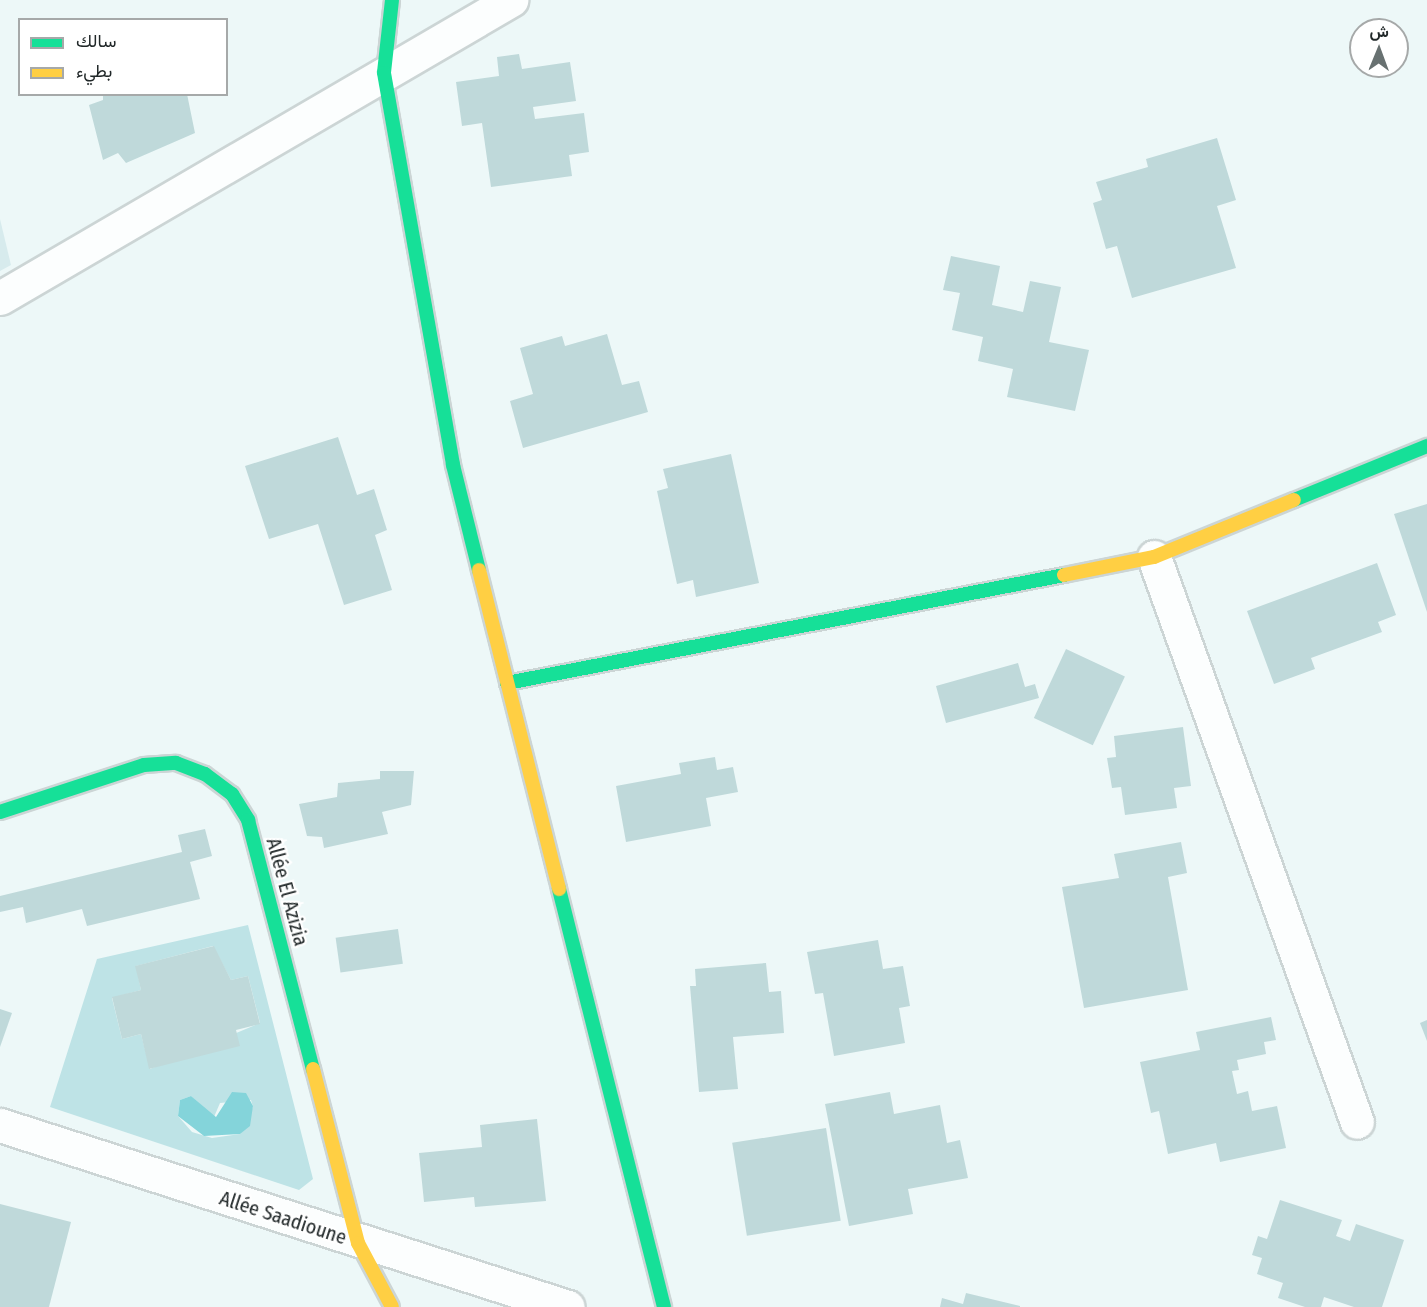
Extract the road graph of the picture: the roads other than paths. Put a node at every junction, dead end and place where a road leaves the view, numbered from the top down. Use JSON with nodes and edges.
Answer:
{"nodes":[{"id":1,"x":392,"y":0,"type":"edge"},
{"id":2,"x":511,"y":0,"type":"edge"},
{"id":3,"x":384,"y":73,"type":"junction"},
{"id":4,"x":0,"y":298,"type":"edge"},
{"id":5,"x":1427,"y":446,"type":"edge"},
{"id":6,"x":1154,"y":557,"type":"junction"},
{"id":7,"x":507,"y":683,"type":"junction"},
{"id":8,"x":0,"y":812,"type":"edge"},
{"id":9,"x":1357,"y":1122,"type":"dead end"},
{"id":10,"x":0,"y":1125,"type":"edge"},
{"id":11,"x":358,"y":1243,"type":"junction"},
{"id":12,"x":392,"y":1307,"type":"edge"},
{"id":13,"x":568,"y":1307,"type":"edge"},
{"id":14,"x":664,"y":1307,"type":"edge"}],
"edges":[{"from":1,"to":3,"type":"street"},
{"from":2,"to":3,"type":"street"},
{"from":3,"to":4,"type":"street"},
{"from":3,"to":7,"type":"street"},
{"from":5,"to":6,"type":"street"},
{"from":6,"to":7,"type":"street"},
{"from":6,"to":9,"type":"street"},
{"from":7,"to":14,"type":"street"},
{"from":8,"to":11,"type":"street","name":"Allée El Azizia"},
{"from":10,"to":11,"type":"street","name":"Allée Saadioune"},
{"from":11,"to":12,"type":"street","name":"Allée El Azizia"},
{"from":11,"to":13,"type":"street","name":"Allée Saadioune"}]}
